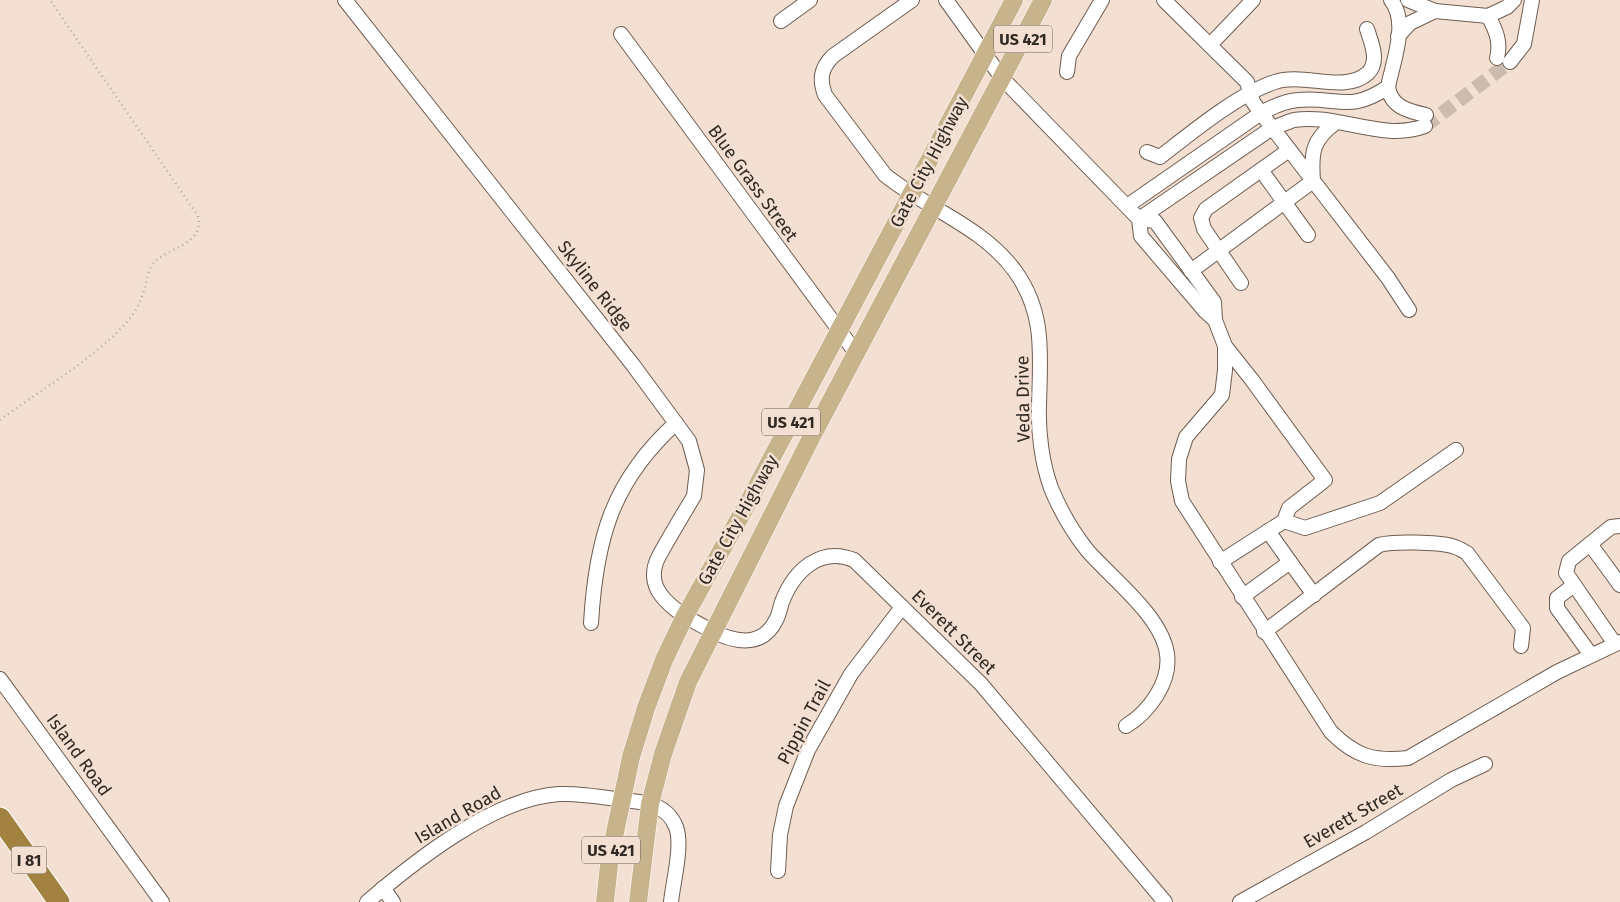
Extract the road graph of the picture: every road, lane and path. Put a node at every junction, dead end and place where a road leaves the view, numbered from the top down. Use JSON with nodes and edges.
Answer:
{"nodes":[{"id":1,"x":50,"y":0,"type":"edge"},
{"id":2,"x":345,"y":0,"type":"edge"},
{"id":3,"x":810,"y":0,"type":"edge"},
{"id":4,"x":912,"y":0,"type":"edge"},
{"id":5,"x":946,"y":0,"type":"edge"},
{"id":6,"x":1014,"y":0,"type":"edge"},
{"id":7,"x":1043,"y":0,"type":"edge"},
{"id":8,"x":1102,"y":0,"type":"edge"},
{"id":9,"x":1164,"y":0,"type":"edge"},
{"id":10,"x":1253,"y":0,"type":"edge"},
{"id":11,"x":1391,"y":0,"type":"edge"},
{"id":12,"x":1408,"y":0,"type":"edge"},
{"id":13,"x":1514,"y":0,"type":"edge"},
{"id":14,"x":1532,"y":0,"type":"edge"},
{"id":15,"x":1435,"y":11,"type":"junction"},
{"id":16,"x":1488,"y":16,"type":"junction"},
{"id":17,"x":781,"y":21,"type":"dead end"},
{"id":18,"x":1367,"y":29,"type":"dead end"},
{"id":19,"x":622,"y":34,"type":"dead end"},
{"id":20,"x":1398,"y":36,"type":"junction"},
{"id":21,"x":1210,"y":45,"type":"junction"},
{"id":22,"x":985,"y":54,"type":"junction"},
{"id":23,"x":1067,"y":72,"type":"dead end"},
{"id":24,"x":1002,"y":78,"type":"junction"},
{"id":25,"x":1388,"y":87,"type":"junction"},
{"id":26,"x":1251,"y":93,"type":"junction"},
{"id":27,"x":1261,"y":113,"type":"junction"},
{"id":28,"x":1335,"y":123,"type":"junction"},
{"id":29,"x":1272,"y":128,"type":"junction"},
{"id":30,"x":1188,"y":135,"type":"junction"},
{"id":31,"x":1289,"y":150,"type":"junction"},
{"id":32,"x":1205,"y":151,"type":"junction"},
{"id":33,"x":1147,"y":152,"type":"dead end"},
{"id":34,"x":1216,"y":167,"type":"junction"},
{"id":35,"x":1261,"y":170,"type":"junction"},
{"id":36,"x":1313,"y":181,"type":"junction"},
{"id":37,"x":913,"y":193,"type":"junction"},
{"id":38,"x":1284,"y":202,"type":"junction"},
{"id":39,"x":934,"y":206,"type":"junction"},
{"id":40,"x":1127,"y":206,"type":"junction"},
{"id":41,"x":1140,"y":219,"type":"junction"},
{"id":42,"x":1308,"y":235,"type":"dead end"},
{"id":43,"x":1218,"y":251,"type":"junction"},
{"id":44,"x":1191,"y":271,"type":"junction"},
{"id":45,"x":1241,"y":283,"type":"dead end"},
{"id":46,"x":1409,"y":310,"type":"dead end"},
{"id":47,"x":1215,"y":320,"type":"junction"},
{"id":48,"x":840,"y":331,"type":"junction"},
{"id":49,"x":1224,"y":346,"type":"junction"},
{"id":50,"x":856,"y":353,"type":"junction"},
{"id":51,"x":0,"y":420,"type":"edge"},
{"id":52,"x":676,"y":423,"type":"junction"},
{"id":53,"x":1456,"y":450,"type":"dead end"},
{"id":54,"x":1284,"y":521,"type":"junction"},
{"id":55,"x":1620,"y":526,"type":"edge"},
{"id":56,"x":1268,"y":531,"type":"junction"},
{"id":57,"x":1590,"y":544,"type":"junction"},
{"id":58,"x":1220,"y":562,"type":"junction"},
{"id":59,"x":1290,"y":562,"type":"junction"},
{"id":60,"x":1574,"y":585,"type":"junction"},
{"id":61,"x":1620,"y":585,"type":"edge"},
{"id":62,"x":1314,"y":594,"type":"junction"},
{"id":63,"x":1242,"y":597,"type":"junction"},
{"id":64,"x":902,"y":606,"type":"junction"},
{"id":65,"x":685,"y":616,"type":"junction"},
{"id":66,"x":591,"y":623,"type":"dead end"},
{"id":67,"x":712,"y":631,"type":"junction"},
{"id":68,"x":1264,"y":632,"type":"junction"},
{"id":69,"x":1618,"y":643,"type":"edge"},
{"id":70,"x":1522,"y":646,"type":"dead end"},
{"id":71,"x":1591,"y":655,"type":"junction"},
{"id":72,"x":0,"y":679,"type":"edge"},
{"id":73,"x":1126,"y":726,"type":"dead end"},
{"id":74,"x":1485,"y":764,"type":"dead end"},
{"id":75,"x":621,"y":799,"type":"junction"},
{"id":76,"x":650,"y":804,"type":"junction"},
{"id":77,"x":0,"y":818,"type":"edge"},
{"id":78,"x":778,"y":871,"type":"dead end"},
{"id":79,"x":384,"y":888,"type":"junction"},
{"id":80,"x":58,"y":902,"type":"edge"},
{"id":81,"x":162,"y":902,"type":"edge"},
{"id":82,"x":366,"y":902,"type":"edge"},
{"id":83,"x":393,"y":902,"type":"edge"},
{"id":84,"x":605,"y":902,"type":"edge"},
{"id":85,"x":638,"y":902,"type":"edge"},
{"id":86,"x":671,"y":902,"type":"edge"},
{"id":87,"x":1165,"y":902,"type":"edge"},
{"id":88,"x":1240,"y":902,"type":"edge"}],
"edges":[{"from":1,"to":51,"type":"path"},
{"from":2,"to":52,"type":"street","name":"Skyline Ridge"},
{"from":3,"to":17,"type":"street"},
{"from":4,"to":37,"type":"street","name":"Veda Drive"},
{"from":5,"to":22,"type":"street"},
{"from":6,"to":22,"type":"main road","name":"Gate City Highway","number":"US 421"},
{"from":7,"to":24,"type":"main road","name":"Gate City Highway","number":"US 421"},
{"from":8,"to":23,"type":"street"},
{"from":9,"to":21,"type":"street"},
{"from":10,"to":21,"type":"street"},
{"from":11,"to":20,"type":"street"},
{"from":12,"to":15,"type":"street"},
{"from":13,"to":16,"type":"street"},
{"from":14,"to":16,"type":"street"},
{"from":15,"to":16,"type":"street"},
{"from":15,"to":20,"type":"street"},
{"from":18,"to":26,"type":"street"},
{"from":19,"to":48,"type":"street","name":"Blue Grass Street"},
{"from":20,"to":25,"type":"street"},
{"from":21,"to":26,"type":"street"},
{"from":22,"to":24,"type":"street"},
{"from":22,"to":37,"type":"main road","name":"Gate City Highway","number":"US 421"},
{"from":24,"to":39,"type":"main road","name":"Gate City Highway","number":"US 421"},
{"from":24,"to":40,"type":"street"},
{"from":25,"to":27,"type":"street"},
{"from":25,"to":28,"type":"street"},
{"from":26,"to":27,"type":"street"},
{"from":26,"to":30,"type":"street"},
{"from":27,"to":29,"type":"street"},
{"from":27,"to":32,"type":"street"},
{"from":28,"to":29,"type":"street"},
{"from":28,"to":36,"type":"street"},
{"from":29,"to":31,"type":"street"},
{"from":29,"to":34,"type":"street"},
{"from":30,"to":32,"type":"street"},
{"from":30,"to":33,"type":"street"},
{"from":31,"to":35,"type":"street"},
{"from":31,"to":36,"type":"street"},
{"from":32,"to":34,"type":"street"},
{"from":32,"to":40,"type":"street"},
{"from":34,"to":41,"type":"street"},
{"from":35,"to":38,"type":"street"},
{"from":35,"to":43,"type":"street"},
{"from":36,"to":38,"type":"street"},
{"from":36,"to":46,"type":"street"},
{"from":37,"to":39,"type":"street","name":"Veda Drive"},
{"from":37,"to":48,"type":"main road","name":"Gate City Highway","number":"US 421"},
{"from":38,"to":42,"type":"street"},
{"from":38,"to":43,"type":"street"},
{"from":39,"to":50,"type":"main road","name":"Gate City Highway","number":"US 421"},
{"from":39,"to":73,"type":"street","name":"Veda Drive"},
{"from":40,"to":41,"type":"street"},
{"from":41,"to":44,"type":"street"},
{"from":41,"to":47,"type":"street"},
{"from":43,"to":44,"type":"street"},
{"from":43,"to":45,"type":"street"},
{"from":44,"to":47,"type":"street"},
{"from":47,"to":49,"type":"street"},
{"from":48,"to":50,"type":"street","name":"Blue Grass Street"},
{"from":48,"to":65,"type":"main road","name":"Gate City Highway","number":"US 421"},
{"from":49,"to":54,"type":"street"},
{"from":49,"to":58,"type":"street"},
{"from":50,"to":67,"type":"main road","name":"Gate City Highway","number":"US 421"},
{"from":52,"to":65,"type":"street","name":"Skyline Ridge"},
{"from":52,"to":66,"type":"street"},
{"from":53,"to":54,"type":"street"},
{"from":54,"to":56,"type":"street"},
{"from":55,"to":57,"type":"street"},
{"from":56,"to":58,"type":"street"},
{"from":56,"to":59,"type":"street"},
{"from":57,"to":60,"type":"street"},
{"from":57,"to":61,"type":"street"},
{"from":58,"to":63,"type":"street"},
{"from":59,"to":62,"type":"street"},
{"from":59,"to":63,"type":"street"},
{"from":60,"to":69,"type":"street"},
{"from":60,"to":71,"type":"street"},
{"from":62,"to":68,"type":"street"},
{"from":62,"to":70,"type":"street"},
{"from":63,"to":68,"type":"street"},
{"from":64,"to":67,"type":"street","name":"Everett Street"},
{"from":64,"to":78,"type":"street","name":"Pippin Trail"},
{"from":64,"to":87,"type":"street","name":"Everett Street"},
{"from":65,"to":67,"type":"street","name":"Everett Street"},
{"from":65,"to":75,"type":"main road","name":"Gate City Highway","number":"US 421"},
{"from":67,"to":76,"type":"main road","name":"Gate City Highway","number":"US 421"},
{"from":68,"to":71,"type":"street"},
{"from":69,"to":71,"type":"street"},
{"from":72,"to":81,"type":"street","name":"Island Road"},
{"from":74,"to":88,"type":"street","name":"Everett Street"},
{"from":75,"to":76,"type":"street","name":"Island Road"},
{"from":75,"to":79,"type":"street","name":"Island Road"},
{"from":75,"to":84,"type":"main road","name":"Gate City Highway","number":"US 421"},
{"from":76,"to":85,"type":"main road","name":"Gate City Highway","number":"US 421"},
{"from":76,"to":86,"type":"street","name":"Island Road"},
{"from":77,"to":80,"type":"highway","number":"I 81"},
{"from":79,"to":82,"type":"street","name":"Island Road"},
{"from":79,"to":83,"type":"street"}]}
